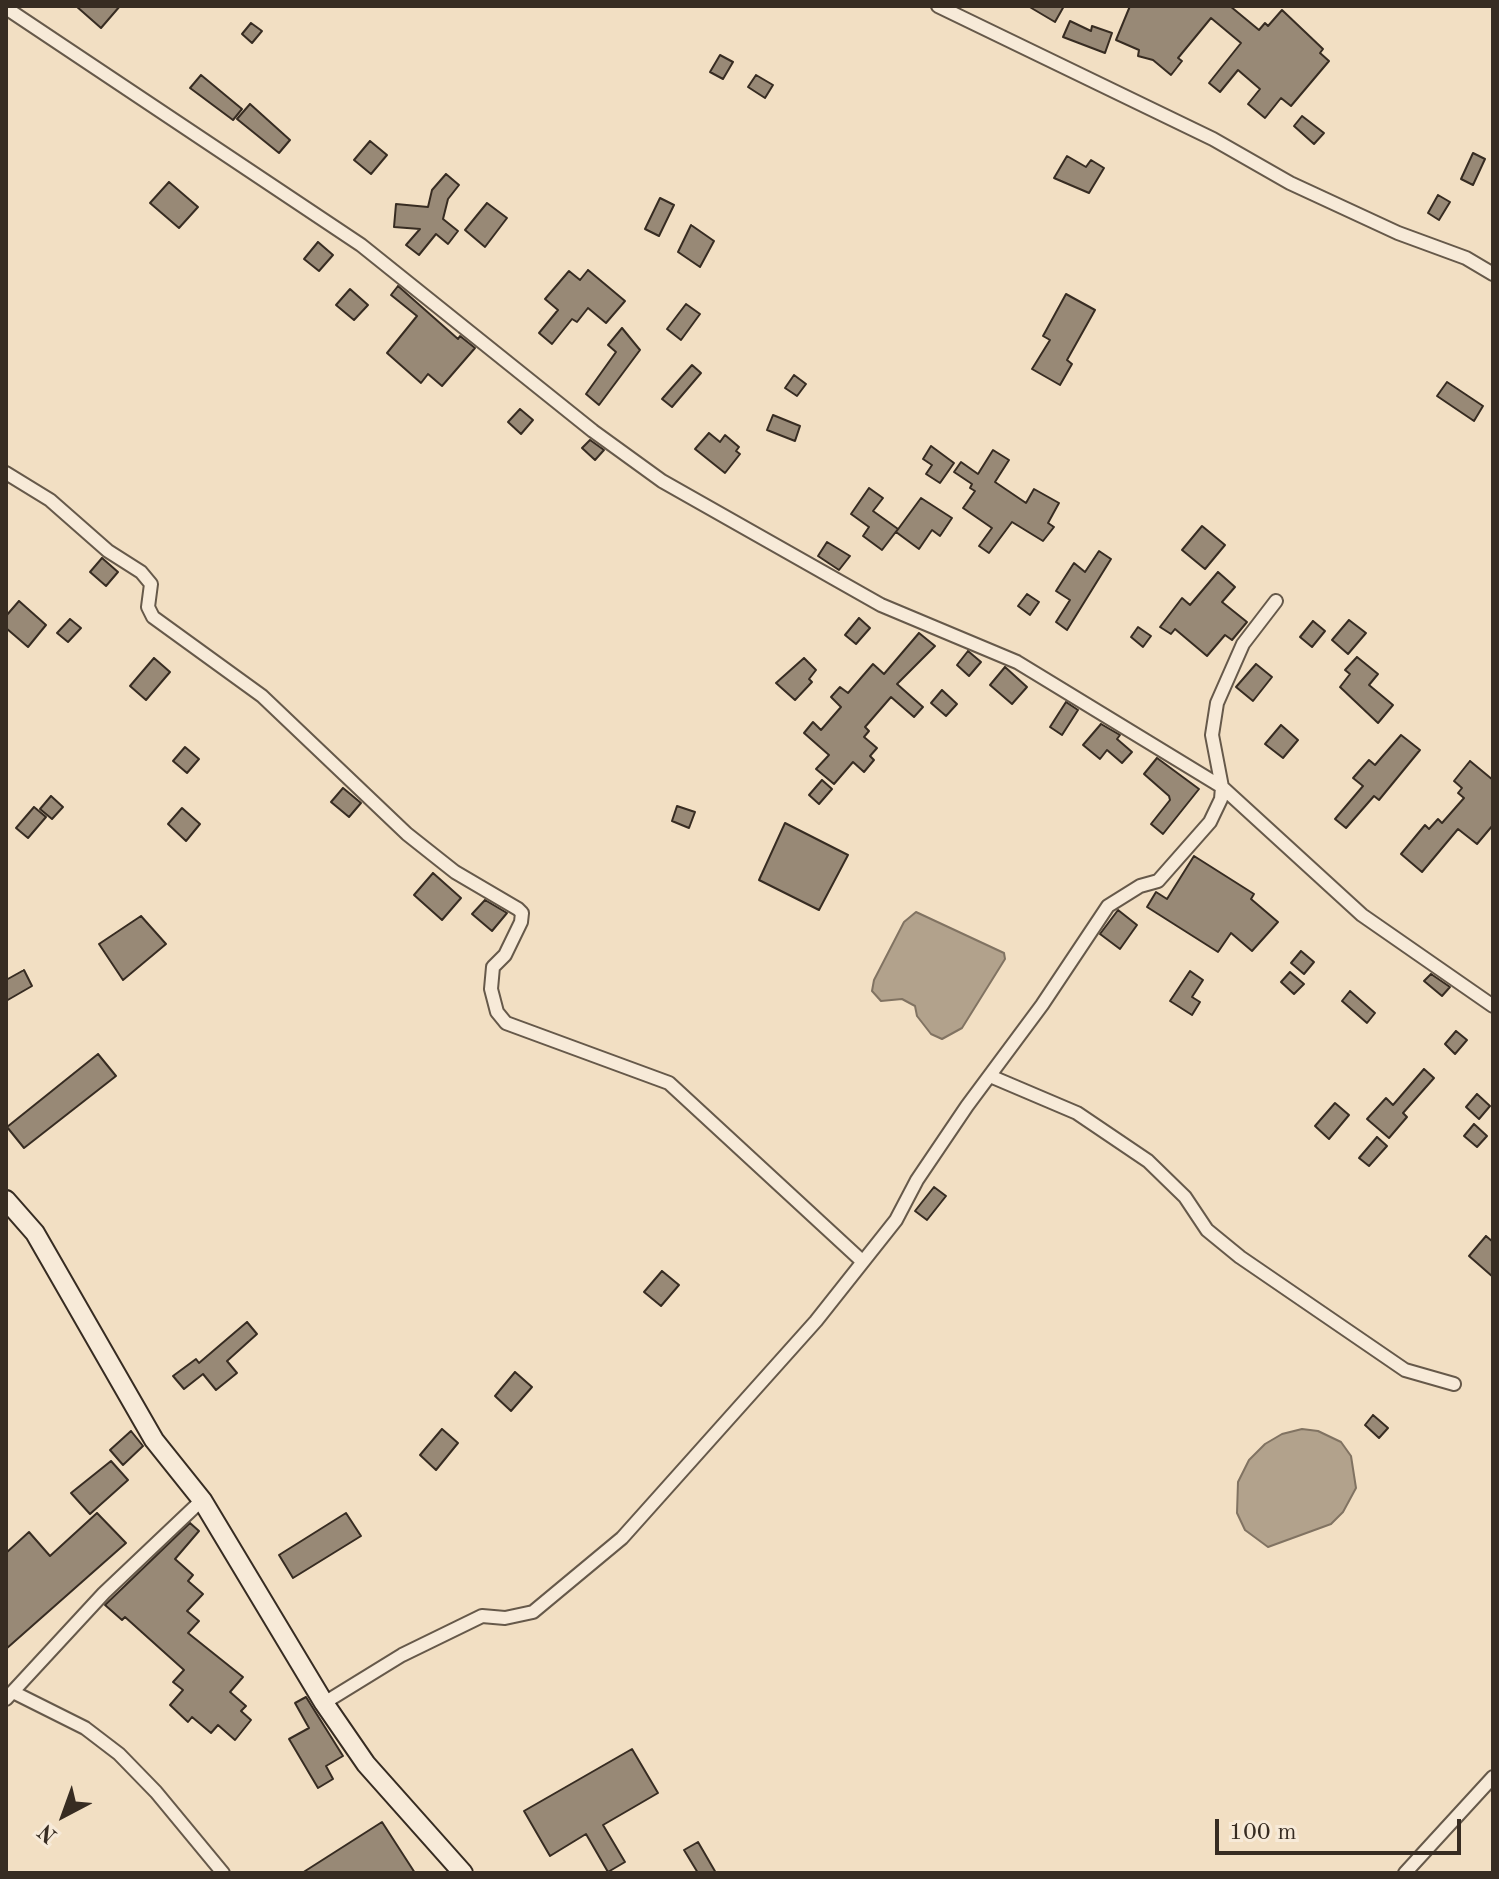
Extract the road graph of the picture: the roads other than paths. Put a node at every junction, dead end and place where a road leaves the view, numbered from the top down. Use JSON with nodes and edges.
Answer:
{"nodes":[{"id":1,"x":938,"y":6,"type":"edge"},
{"id":2,"x":6,"y":8,"type":"edge"},
{"id":3,"x":1493,"y":274,"type":"edge"},
{"id":4,"x":6,"y":473,"type":"edge"},
{"id":5,"x":1276,"y":601,"type":"dead end"},
{"id":6,"x":1222,"y":787,"type":"junction"},
{"id":7,"x":1493,"y":1006,"type":"edge"},
{"id":8,"x":990,"y":1076,"type":"junction"},
{"id":9,"x":6,"y":1200,"type":"edge"},
{"id":10,"x":862,"y":1261,"type":"junction"},
{"id":11,"x":1454,"y":1384,"type":"dead end"},
{"id":12,"x":202,"y":1500,"type":"junction"},
{"id":13,"x":9,"y":1695,"type":"edge"},
{"id":14,"x":324,"y":1703,"type":"junction"},
{"id":15,"x":1493,"y":1777,"type":"edge"},
{"id":16,"x":223,"y":1873,"type":"edge"},
{"id":17,"x":463,"y":1873,"type":"edge"},
{"id":18,"x":1405,"y":1873,"type":"edge"}],
"edges":[{"from":1,"to":3,"type":"street"},
{"from":2,"to":6,"type":"street"},
{"from":4,"to":10,"type":"street"},
{"from":5,"to":6,"type":"street"},
{"from":6,"to":7,"type":"street"},
{"from":6,"to":8,"type":"street"},
{"from":8,"to":10,"type":"street"},
{"from":8,"to":11,"type":"street"},
{"from":9,"to":12,"type":"street"},
{"from":10,"to":14,"type":"street"},
{"from":12,"to":13,"type":"street"},
{"from":12,"to":14,"type":"street"},
{"from":13,"to":16,"type":"street"},
{"from":14,"to":17,"type":"street"},
{"from":15,"to":18,"type":"street"}]}
